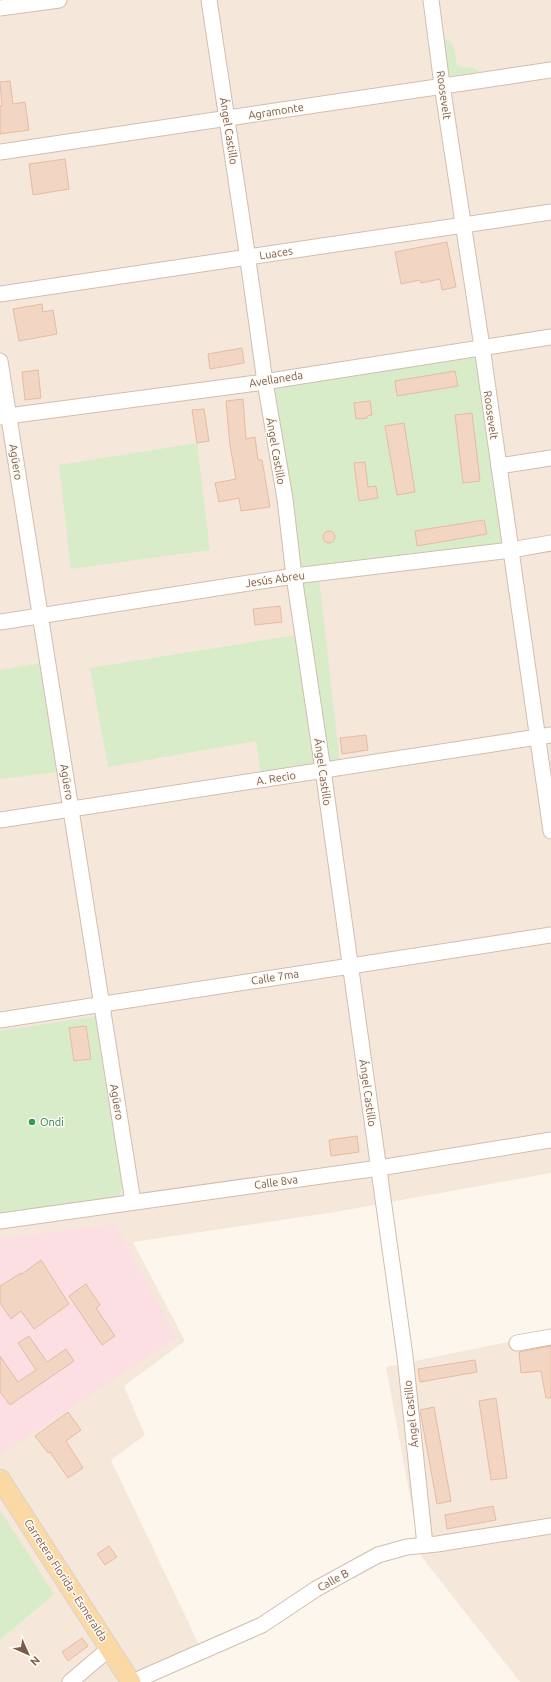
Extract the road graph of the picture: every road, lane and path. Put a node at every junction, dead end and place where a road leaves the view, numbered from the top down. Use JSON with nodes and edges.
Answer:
{"nodes":[{"id":1,"x":59,"y":0,"type":"edge"},
{"id":2,"x":210,"y":0,"type":"edge"},
{"id":3,"x":431,"y":0,"type":"edge"},
{"id":4,"x":0,"y":8,"type":"edge"},
{"id":5,"x":551,"y":70,"type":"edge"},
{"id":6,"x":442,"y":85,"type":"junction"},
{"id":7,"x":227,"y":119,"type":"junction"},
{"id":8,"x":0,"y":152,"type":"edge"},
{"id":9,"x":551,"y":212,"type":"edge"},
{"id":10,"x":464,"y":225,"type":"junction"},
{"id":11,"x":248,"y":257,"type":"junction"},
{"id":12,"x":0,"y":294,"type":"edge"},
{"id":13,"x":551,"y":337,"type":"edge"},
{"id":14,"x":482,"y":347,"type":"junction"},
{"id":15,"x":0,"y":361,"type":"edge"},
{"id":16,"x":265,"y":382,"type":"junction"},
{"id":17,"x":4,"y":416,"type":"edge"},
{"id":18,"x":551,"y":458,"type":"edge"},
{"id":19,"x":499,"y":466,"type":"junction"},
{"id":20,"x":551,"y":543,"type":"edge"},
{"id":21,"x":511,"y":550,"type":"junction"},
{"id":22,"x":294,"y":576,"type":"junction"},
{"id":23,"x":40,"y":616,"type":"junction"},
{"id":24,"x":0,"y":622,"type":"edge"},
{"id":25,"x":544,"y":736,"type":"edge"},
{"id":26,"x":323,"y":770,"type":"junction"},
{"id":27,"x":71,"y":809,"type":"junction"},
{"id":28,"x":0,"y":820,"type":"edge"},
{"id":29,"x":551,"y":831,"type":"edge"},
{"id":30,"x":551,"y":935,"type":"edge"},
{"id":31,"x":351,"y":966,"type":"junction"},
{"id":32,"x":102,"y":1004,"type":"junction"},
{"id":33,"x":0,"y":1020,"type":"edge"},
{"id":34,"x":551,"y":1140,"type":"edge"},
{"id":35,"x":379,"y":1168,"type":"junction"},
{"id":36,"x":133,"y":1202,"type":"junction"},
{"id":37,"x":0,"y":1221,"type":"edge"},
{"id":38,"x":551,"y":1337,"type":"edge"},
{"id":39,"x":517,"y":1344,"type":"dead end"},
{"id":40,"x":0,"y":1479,"type":"edge"},
{"id":41,"x":551,"y":1526,"type":"edge"},
{"id":42,"x":425,"y":1545,"type":"junction"},
{"id":43,"x":110,"y":1648,"type":"junction"},
{"id":44,"x":70,"y":1682,"type":"edge"},
{"id":45,"x":132,"y":1682,"type":"edge"}],
"edges":[{"from":1,"to":4,"type":"street"},
{"from":2,"to":7,"type":"street","name":"Ángel Castillo"},
{"from":3,"to":6,"type":"street","name":"Roosevelt"},
{"from":5,"to":6,"type":"street","name":"Agramonte"},
{"from":6,"to":7,"type":"street","name":"Agramonte"},
{"from":6,"to":10,"type":"street","name":"Roosevelt"},
{"from":7,"to":8,"type":"street","name":"Agramonte"},
{"from":7,"to":11,"type":"street","name":"Ángel Castillo"},
{"from":9,"to":10,"type":"street","name":"Luaces"},
{"from":10,"to":11,"type":"street","name":"Luaces"},
{"from":10,"to":14,"type":"street","name":"Roosevelt"},
{"from":11,"to":12,"type":"street","name":"Luaces"},
{"from":11,"to":16,"type":"street","name":"Ángel Castillo"},
{"from":13,"to":14,"type":"street","name":"Avellaneda"},
{"from":14,"to":16,"type":"street","name":"Avellaneda"},
{"from":14,"to":19,"type":"street","name":"Roosevelt"},
{"from":15,"to":17,"type":"street","name":"Agüero"},
{"from":16,"to":17,"type":"street","name":"Avellaneda"},
{"from":16,"to":22,"type":"street","name":"Ángel Castillo"},
{"from":17,"to":23,"type":"street","name":"Agüero"},
{"from":18,"to":19,"type":"street"},
{"from":19,"to":21,"type":"street","name":"Roosevelt"},
{"from":20,"to":21,"type":"street","name":"Jesús Abreu"},
{"from":21,"to":22,"type":"street","name":"Jesús Abreu"},
{"from":21,"to":25,"type":"street","name":"Roosevelt"},
{"from":22,"to":23,"type":"street","name":"Jesús Abreu"},
{"from":22,"to":26,"type":"street","name":"Ángel Castillo"},
{"from":23,"to":24,"type":"street","name":"Jesús Abreu"},
{"from":23,"to":27,"type":"street","name":"Agüero"},
{"from":25,"to":26,"type":"street","name":"A. Recio"},
{"from":25,"to":29,"type":"street","name":"Roosevelt"},
{"from":26,"to":27,"type":"street","name":"A. Recio"},
{"from":26,"to":31,"type":"street","name":"Ángel Castillo"},
{"from":27,"to":28,"type":"street","name":"A. Recio"},
{"from":27,"to":32,"type":"street","name":"Agüero"},
{"from":30,"to":31,"type":"street","name":"Calle 7ma"},
{"from":31,"to":32,"type":"street","name":"Calle 7ma"},
{"from":31,"to":35,"type":"street","name":"Ángel Castillo"},
{"from":32,"to":33,"type":"street","name":"Calle 7ma"},
{"from":32,"to":36,"type":"street","name":"Agüero"},
{"from":34,"to":35,"type":"street","name":"Calle 8va"},
{"from":35,"to":36,"type":"street","name":"Calle 8va"},
{"from":35,"to":42,"type":"street","name":"Ángel Castillo"},
{"from":36,"to":37,"type":"street","name":"Calle 8va"},
{"from":38,"to":39,"type":"street"},
{"from":40,"to":43,"type":"main road","name":"Carretera Florida - Esmeralda"},
{"from":41,"to":42,"type":"street","name":"Calle B"},
{"from":42,"to":45,"type":"street","name":"Calle B"},
{"from":43,"to":44,"type":"street"},
{"from":43,"to":45,"type":"main road","name":"Carretera Florida - Esmeralda"}]}
